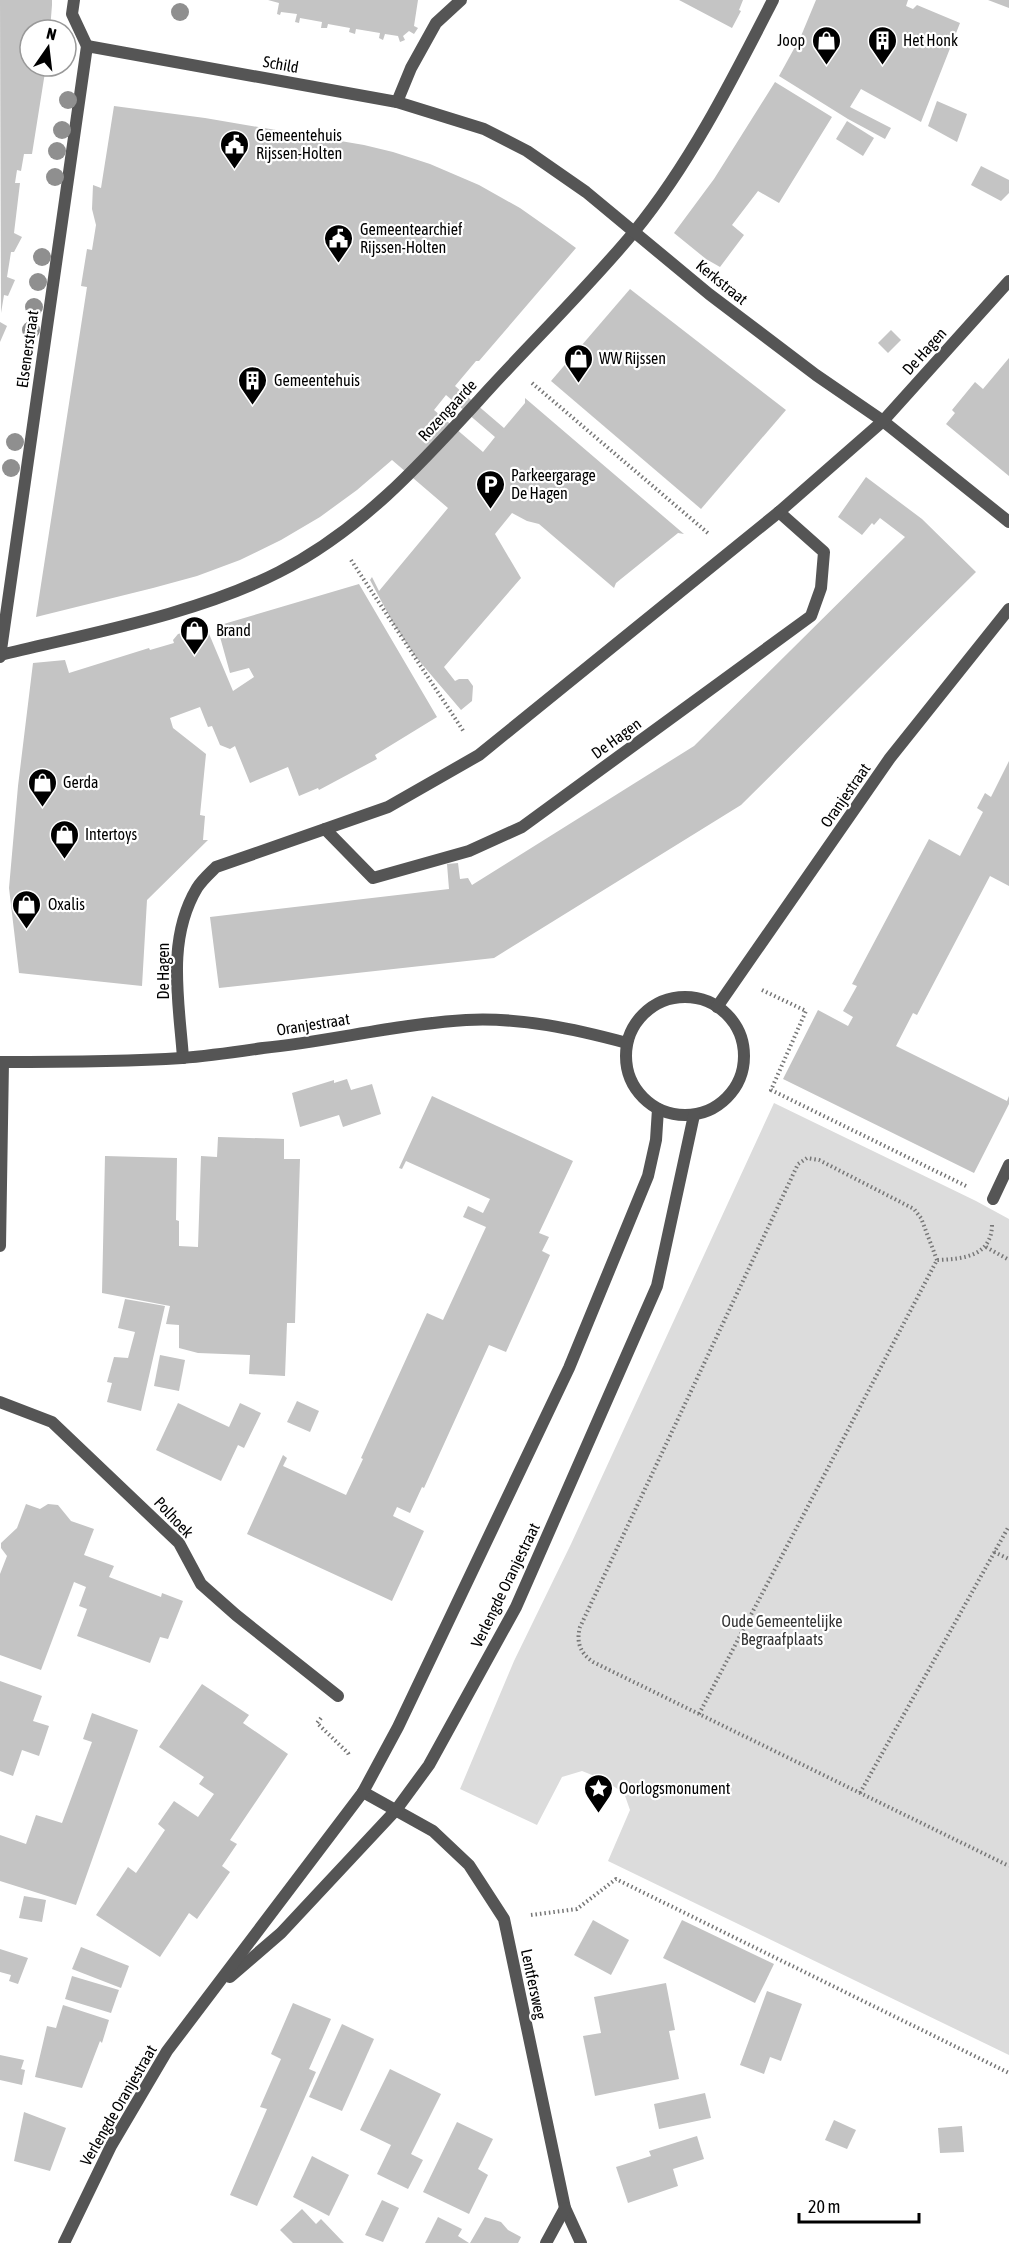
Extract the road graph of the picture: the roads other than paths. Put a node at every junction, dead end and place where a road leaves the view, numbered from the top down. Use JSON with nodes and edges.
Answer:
{"nodes":[{"id":1,"x":74,"y":0,"type":"edge"},
{"id":2,"x":460,"y":0,"type":"edge"},
{"id":3,"x":773,"y":0,"type":"edge"},
{"id":4,"x":87,"y":46,"type":"junction"},
{"id":5,"x":397,"y":102,"type":"junction"},
{"id":6,"x":634,"y":231,"type":"junction"},
{"id":7,"x":1009,"y":281,"type":"edge"},
{"id":8,"x":883,"y":421,"type":"junction"},
{"id":9,"x":779,"y":512,"type":"junction"},
{"id":10,"x":1009,"y":522,"type":"edge"},
{"id":11,"x":3,"y":606,"type":"edge"},
{"id":12,"x":1009,"y":609,"type":"edge"},
{"id":13,"x":0,"y":656,"type":"edge"},
{"id":14,"x":325,"y":829,"type":"junction"},
{"id":15,"x":717,"y":1007,"type":"junction"},
{"id":16,"x":627,"y":1043,"type":"junction"},
{"id":17,"x":183,"y":1058,"type":"junction"},
{"id":18,"x":1,"y":1062,"type":"edge"},
{"id":19,"x":658,"y":1109,"type":"junction"},
{"id":20,"x":694,"y":1115,"type":"junction"},
{"id":21,"x":1009,"y":1165,"type":"edge"},
{"id":22,"x":993,"y":1199,"type":"road end"},
{"id":23,"x":0,"y":1246,"type":"edge"},
{"id":24,"x":0,"y":1402,"type":"edge"},
{"id":25,"x":338,"y":1696,"type":"road end"},
{"id":26,"x":363,"y":1792,"type":"junction"},
{"id":27,"x":396,"y":1810,"type":"junction"},
{"id":28,"x":213,"y":1991,"type":"junction"},
{"id":29,"x":565,"y":2208,"type":"junction"},
{"id":30,"x":64,"y":2243,"type":"edge"},
{"id":31,"x":546,"y":2243,"type":"edge"},
{"id":32,"x":581,"y":2243,"type":"edge"}],
"edges":[{"from":1,"to":4,"type":"street"},
{"from":2,"to":5,"type":"street"},
{"from":3,"to":6,"type":"street","name":"Rozengaarde"},
{"from":4,"to":5,"type":"street","name":"Schild"},
{"from":4,"to":11,"type":"street","name":"Elsenerstraat"},
{"from":5,"to":6,"type":"street","name":"Kerkstraat"},
{"from":6,"to":8,"type":"street","name":"Kerkstraat"},
{"from":6,"to":13,"type":"street","name":"Rozengaarde"},
{"from":7,"to":8,"type":"street","name":"De Hagen"},
{"from":8,"to":9,"type":"street","name":"De Hagen"},
{"from":8,"to":10,"type":"street","name":"Kerkstraat"},
{"from":9,"to":14,"type":"street","name":"De Hagen"},
{"from":9,"to":14,"type":"street","name":"De Hagen"},
{"from":11,"to":13,"type":"street","name":"Elsenerstraat"},
{"from":12,"to":15,"type":"street","name":"Oranjestraat"},
{"from":14,"to":17,"type":"street","name":"De Hagen"},
{"from":15,"to":16,"type":"street"},
{"from":15,"to":20,"type":"street"},
{"from":16,"to":17,"type":"street","name":"Oranjestraat"},
{"from":16,"to":19,"type":"street"},
{"from":17,"to":18,"type":"street","name":"Oranjestraat"},
{"from":18,"to":23,"type":"street"},
{"from":19,"to":20,"type":"street"},
{"from":19,"to":26,"type":"street","name":"Verlengde Oranjestraat"},
{"from":20,"to":27,"type":"street","name":"Verlengde Oranjestraat"},
{"from":21,"to":22,"type":"street"},
{"from":24,"to":25,"type":"street","name":"Polhoek"},
{"from":26,"to":27,"type":"street","name":"Lentfersweg"},
{"from":26,"to":28,"type":"street","name":"Verlengde Oranjestraat"},
{"from":27,"to":28,"type":"street","name":"Verlengde Oranjestraat"},
{"from":27,"to":29,"type":"street","name":"Lentfersweg"},
{"from":28,"to":30,"type":"street","name":"Verlengde Oranjestraat"},
{"from":29,"to":31,"type":"street"},
{"from":29,"to":32,"type":"street","name":"Lentfersweg"}]}
